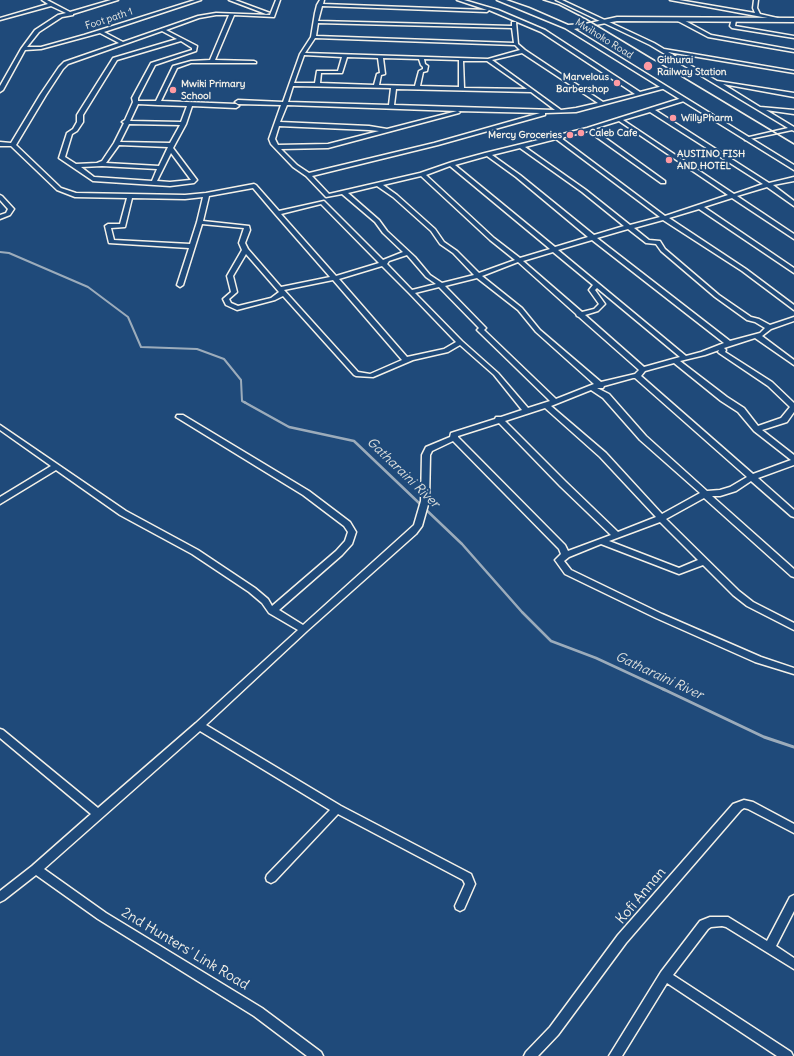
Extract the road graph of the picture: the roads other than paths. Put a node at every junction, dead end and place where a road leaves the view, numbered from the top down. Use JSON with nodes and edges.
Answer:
{"nodes":[{"id":1,"x":44,"y":0,"type":"edge"},
{"id":2,"x":59,"y":0,"type":"edge"},
{"id":3,"x":116,"y":0,"type":"edge"},
{"id":4,"x":199,"y":0,"type":"edge"},
{"id":5,"x":231,"y":0,"type":"edge"},
{"id":6,"x":278,"y":0,"type":"edge"},
{"id":7,"x":322,"y":0,"type":"edge"},
{"id":8,"x":458,"y":0,"type":"edge"},
{"id":9,"x":500,"y":0,"type":"edge"},
{"id":10,"x":558,"y":0,"type":"edge"},
{"id":11,"x":672,"y":0,"type":"edge"},
{"id":12,"x":756,"y":0,"type":"edge"},
{"id":13,"x":50,"y":3,"type":"junction"},
{"id":14,"x":320,"y":6,"type":"junction"},
{"id":15,"x":496,"y":11,"type":"junction"},
{"id":16,"x":71,"y":14,"type":"junction"},
{"id":17,"x":232,"y":14,"type":"junction"},
{"id":18,"x":273,"y":14,"type":"junction"},
{"id":19,"x":758,"y":15,"type":"junction"},
{"id":20,"x":513,"y":18,"type":"junction"},
{"id":21,"x":0,"y":19,"type":"edge"},
{"id":22,"x":678,"y":20,"type":"junction"},
{"id":23,"x":734,"y":20,"type":"junction"},
{"id":24,"x":784,"y":20,"type":"junction"},
{"id":25,"x":794,"y":20,"type":"edge"},
{"id":26,"x":605,"y":21,"type":"junction"},
{"id":27,"x":317,"y":22,"type":"junction"},
{"id":28,"x":514,"y":27,"type":"junction"},
{"id":29,"x":567,"y":27,"type":"junction"},
{"id":30,"x":163,"y":30,"type":"junction"},
{"id":31,"x":99,"y":32,"type":"junction"},
{"id":32,"x":313,"y":37,"type":"junction"},
{"id":33,"x":794,"y":37,"type":"edge"},
{"id":34,"x":180,"y":40,"type":"junction"},
{"id":35,"x":122,"y":43,"type":"junction"},
{"id":36,"x":516,"y":44,"type":"junction"},
{"id":37,"x":23,"y":49,"type":"junction"},
{"id":38,"x":661,"y":49,"type":"junction"},
{"id":39,"x":523,"y":51,"type":"junction"},
{"id":40,"x":794,"y":51,"type":"edge"},
{"id":41,"x":302,"y":54,"type":"junction"},
{"id":42,"x":345,"y":56,"type":"junction"},
{"id":43,"x":380,"y":57,"type":"junction"},
{"id":44,"x":421,"y":58,"type":"junction"},
{"id":45,"x":461,"y":60,"type":"junction"},
{"id":46,"x":488,"y":60,"type":"junction"},
{"id":47,"x":212,"y":61,"type":"junction"},
{"id":48,"x":254,"y":62,"type":"dead end"},
{"id":49,"x":794,"y":72,"type":"edge"},
{"id":50,"x":714,"y":82,"type":"junction"},
{"id":51,"x":291,"y":84,"type":"junction"},
{"id":52,"x":317,"y":84,"type":"junction"},
{"id":53,"x":376,"y":86,"type":"junction"},
{"id":54,"x":394,"y":86,"type":"junction"},
{"id":55,"x":417,"y":87,"type":"junction"},
{"id":56,"x":663,"y":88,"type":"junction"},
{"id":57,"x":462,"y":89,"type":"junction"},
{"id":58,"x":0,"y":90,"type":"edge"},
{"id":59,"x":532,"y":91,"type":"junction"},
{"id":60,"x":639,"y":94,"type":"junction"},
{"id":61,"x":794,"y":95,"type":"edge"},
{"id":62,"x":682,"y":100,"type":"junction"},
{"id":63,"x":136,"y":102,"type":"junction"},
{"id":64,"x":158,"y":103,"type":"junction"},
{"id":65,"x":285,"y":103,"type":"junction"},
{"id":66,"x":602,"y":103,"type":"junction"},
{"id":67,"x":190,"y":105,"type":"junction"},
{"id":68,"x":391,"y":106,"type":"junction"},
{"id":69,"x":758,"y":108,"type":"junction"},
{"id":70,"x":466,"y":110,"type":"junction"},
{"id":71,"x":651,"y":110,"type":"junction"},
{"id":72,"x":560,"y":111,"type":"junction"},
{"id":73,"x":550,"y":112,"type":"junction"},
{"id":74,"x":794,"y":112,"type":"edge"},
{"id":75,"x":620,"y":120,"type":"junction"},
{"id":76,"x":125,"y":122,"type":"junction"},
{"id":77,"x":183,"y":124,"type":"junction"},
{"id":78,"x":279,"y":124,"type":"junction"},
{"id":79,"x":793,"y":128,"type":"edge"},
{"id":80,"x":589,"y":129,"type":"junction"},
{"id":81,"x":389,"y":131,"type":"junction"},
{"id":82,"x":557,"y":137,"type":"junction"},
{"id":83,"x":747,"y":139,"type":"junction"},
{"id":84,"x":117,"y":143,"type":"junction"},
{"id":85,"x":0,"y":144,"type":"edge"},
{"id":86,"x":13,"y":145,"type":"junction"},
{"id":87,"x":170,"y":146,"type":"junction"},
{"id":88,"x":277,"y":146,"type":"junction"},
{"id":89,"x":521,"y":146,"type":"junction"},
{"id":90,"x":487,"y":154,"type":"junction"},
{"id":91,"x":102,"y":164,"type":"junction"},
{"id":92,"x":451,"y":164,"type":"junction"},
{"id":93,"x":75,"y":166,"type":"junction"},
{"id":94,"x":160,"y":168,"type":"junction"},
{"id":95,"x":794,"y":168,"type":"edge"},
{"id":96,"x":422,"y":174,"type":"junction"},
{"id":97,"x":308,"y":175,"type":"junction"},
{"id":98,"x":794,"y":179,"type":"edge"},
{"id":99,"x":154,"y":182,"type":"junction"},
{"id":100,"x":663,"y":182,"type":"dead end"},
{"id":101,"x":378,"y":184,"type":"junction"},
{"id":102,"x":766,"y":186,"type":"junction"},
{"id":103,"x":343,"y":192,"type":"junction"},
{"id":104,"x":206,"y":195,"type":"junction"},
{"id":105,"x":130,"y":196,"type":"junction"},
{"id":106,"x":734,"y":196,"type":"junction"},
{"id":107,"x":0,"y":197,"type":"edge"},
{"id":108,"x":794,"y":204,"type":"edge"},
{"id":109,"x":699,"y":206,"type":"junction"},
{"id":110,"x":276,"y":213,"type":"junction"},
{"id":111,"x":0,"y":217,"type":"edge"},
{"id":112,"x":664,"y":218,"type":"junction"},
{"id":113,"x":200,"y":222,"type":"junction"},
{"id":114,"x":628,"y":227,"type":"junction"},
{"id":115,"x":794,"y":237,"type":"edge"},
{"id":116,"x":593,"y":238,"type":"junction"},
{"id":117,"x":192,"y":246,"type":"junction"},
{"id":118,"x":245,"y":250,"type":"junction"},
{"id":119,"x":554,"y":251,"type":"junction"},
{"id":120,"x":408,"y":253,"type":"junction"},
{"id":121,"x":519,"y":260,"type":"junction"},
{"id":122,"x":383,"y":264,"type":"junction"},
{"id":123,"x":794,"y":271,"type":"edge"},
{"id":124,"x":478,"y":276,"type":"junction"},
{"id":125,"x":334,"y":278,"type":"junction"},
{"id":126,"x":440,"y":284,"type":"junction"},
{"id":127,"x":597,"y":284,"type":"junction"},
{"id":128,"x":180,"y":285,"type":"dead end"},
{"id":129,"x":282,"y":291,"type":"junction"},
{"id":130,"x":410,"y":292,"type":"junction"},
{"id":131,"x":794,"y":308,"type":"edge"},
{"id":132,"x":579,"y":315,"type":"junction"},
{"id":133,"x":794,"y":319,"type":"edge"},
{"id":134,"x":769,"y":328,"type":"junction"},
{"id":135,"x":757,"y":336,"type":"junction"},
{"id":136,"x":460,"y":342,"type":"junction"},
{"id":137,"x":729,"y":343,"type":"junction"},
{"id":138,"x":718,"y":347,"type":"junction"},
{"id":139,"x":685,"y":358,"type":"junction"},
{"id":140,"x":406,"y":360,"type":"junction"},
{"id":141,"x":674,"y":360,"type":"junction"},
{"id":142,"x":794,"y":363,"type":"edge"},
{"id":143,"x":643,"y":370,"type":"junction"},
{"id":144,"x":637,"y":376,"type":"junction"},
{"id":145,"x":601,"y":386,"type":"junction"},
{"id":146,"x":591,"y":387,"type":"junction"},
{"id":147,"x":554,"y":401,"type":"junction"},
{"id":148,"x":546,"y":405,"type":"junction"},
{"id":149,"x":794,"y":407,"type":"edge"},
{"id":150,"x":526,"y":410,"type":"junction"},
{"id":151,"x":180,"y":417,"type":"dead end"},
{"id":152,"x":500,"y":419,"type":"junction"},
{"id":153,"x":0,"y":427,"type":"edge"},
{"id":154,"x":757,"y":429,"type":"junction"},
{"id":155,"x":454,"y":438,"type":"junction"},
{"id":156,"x":794,"y":459,"type":"edge"},
{"id":157,"x":794,"y":462,"type":"edge"},
{"id":158,"x":56,"y":466,"type":"junction"},
{"id":159,"x":752,"y":477,"type":"junction"},
{"id":160,"x":705,"y":494,"type":"junction"},
{"id":161,"x":0,"y":501,"type":"edge"},
{"id":162,"x":794,"y":514,"type":"edge"},
{"id":163,"x":661,"y":518,"type":"junction"},
{"id":164,"x":616,"y":535,"type":"junction"},
{"id":165,"x":603,"y":542,"type":"junction"},
{"id":166,"x":566,"y":555,"type":"junction"},
{"id":167,"x":704,"y":561,"type":"junction"},
{"id":168,"x":794,"y":574,"type":"edge"},
{"id":169,"x":272,"y":611,"type":"junction"},
{"id":170,"x":793,"y":625,"type":"edge"},
{"id":171,"x":304,"y":629,"type":"junction"},
{"id":172,"x":794,"y":671,"type":"edge"},
{"id":173,"x":199,"y":726,"type":"junction"},
{"id":174,"x":0,"y":733,"type":"edge"},
{"id":175,"x":338,"y":809,"type":"junction"},
{"id":176,"x":98,"y":814,"type":"junction"},
{"id":177,"x":794,"y":829,"type":"edge"},
{"id":178,"x":36,"y":869,"type":"junction"},
{"id":179,"x":272,"y":878,"type":"dead end"},
{"id":180,"x":0,"y":897,"type":"edge"},
{"id":181,"x":794,"y":900,"type":"edge"},
{"id":182,"x":460,"y":906,"type":"dead end"},
{"id":183,"x":769,"y":948,"type":"junction"},
{"id":184,"x":794,"y":964,"type":"edge"},
{"id":185,"x":665,"y":976,"type":"junction"},
{"id":186,"x":317,"y":1056,"type":"edge"},
{"id":187,"x":530,"y":1056,"type":"edge"},
{"id":188,"x":615,"y":1056,"type":"edge"},
{"id":189,"x":787,"y":1056,"type":"edge"}],
"edges":[{"from":1,"to":13,"type":"street"},
{"from":2,"to":13,"type":"street"},
{"from":3,"to":16,"type":"street"},
{"from":4,"to":31,"type":"street","name":"Foot path 1"},
{"from":5,"to":18,"type":"street"},
{"from":6,"to":18,"type":"street"},
{"from":7,"to":14,"type":"street"},
{"from":8,"to":15,"type":"street"},
{"from":9,"to":29,"type":"street","name":"Mwihoko Road"},
{"from":10,"to":26,"type":"street"},
{"from":11,"to":19,"type":"street"},
{"from":12,"to":19,"type":"street"},
{"from":13,"to":16,"type":"street"},
{"from":13,"to":21,"type":"street"},
{"from":14,"to":15,"type":"street"},
{"from":14,"to":27,"type":"street"},
{"from":15,"to":20,"type":"street"},
{"from":16,"to":37,"type":"street"},
{"from":17,"to":18,"type":"street"},
{"from":17,"to":30,"type":"street"},
{"from":17,"to":47,"type":"street"},
{"from":19,"to":24,"type":"street"},
{"from":20,"to":28,"type":"street"},
{"from":20,"to":60,"type":"street"},
{"from":22,"to":23,"type":"street"},
{"from":22,"to":26,"type":"street"},
{"from":22,"to":40,"type":"street"},
{"from":23,"to":24,"type":"street"},
{"from":23,"to":33,"type":"street"},
{"from":24,"to":25,"type":"street"},
{"from":26,"to":29,"type":"street"},
{"from":26,"to":38,"type":"street"},
{"from":27,"to":28,"type":"street"},
{"from":27,"to":32,"type":"street"},
{"from":28,"to":36,"type":"street"},
{"from":29,"to":56,"type":"street","name":"Mwihoko Road"},
{"from":30,"to":34,"type":"street"},
{"from":30,"to":35,"type":"street"},
{"from":31,"to":35,"type":"street"},
{"from":31,"to":37,"type":"street","name":"Foot path 1"},
{"from":32,"to":36,"type":"street"},
{"from":32,"to":41,"type":"street"},
{"from":34,"to":63,"type":"street"},
{"from":34,"to":93,"type":"street"},
{"from":35,"to":86,"type":"street"},
{"from":36,"to":39,"type":"street"},
{"from":37,"to":58,"type":"street"},
{"from":38,"to":49,"type":"street"},
{"from":38,"to":50,"type":"street"},
{"from":39,"to":46,"type":"street"},
{"from":39,"to":66,"type":"street"},
{"from":41,"to":42,"type":"street"},
{"from":41,"to":51,"type":"street"},
{"from":42,"to":43,"type":"street"},
{"from":42,"to":52,"type":"street"},
{"from":43,"to":44,"type":"street"},
{"from":43,"to":53,"type":"street"},
{"from":44,"to":45,"type":"street"},
{"from":44,"to":55,"type":"street"},
{"from":45,"to":46,"type":"street"},
{"from":45,"to":57,"type":"street"},
{"from":46,"to":59,"type":"street"},
{"from":47,"to":48,"type":"street"},
{"from":47,"to":64,"type":"street"},
{"from":50,"to":61,"type":"street"},
{"from":50,"to":69,"type":"street"},
{"from":51,"to":52,"type":"street"},
{"from":51,"to":65,"type":"street"},
{"from":52,"to":53,"type":"street"},
{"from":53,"to":54,"type":"street"},
{"from":54,"to":55,"type":"street"},
{"from":54,"to":68,"type":"street"},
{"from":55,"to":57,"type":"street"},
{"from":56,"to":60,"type":"street"},
{"from":56,"to":62,"type":"street","name":"Mwihoko Road"},
{"from":57,"to":59,"type":"street"},
{"from":59,"to":72,"type":"street"},
{"from":60,"to":66,"type":"street"},
{"from":62,"to":71,"type":"street"},
{"from":62,"to":83,"type":"street","name":"Mwihoko Road"},
{"from":63,"to":64,"type":"street"},
{"from":63,"to":76,"type":"street"},
{"from":64,"to":67,"type":"street"},
{"from":65,"to":67,"type":"street"},
{"from":65,"to":68,"type":"street"},
{"from":65,"to":78,"type":"street"},
{"from":66,"to":72,"type":"street"},
{"from":67,"to":77,"type":"street"},
{"from":68,"to":70,"type":"street"},
{"from":69,"to":74,"type":"street"},
{"from":69,"to":79,"type":"street"},
{"from":70,"to":73,"type":"street"},
{"from":70,"to":81,"type":"street"},
{"from":71,"to":75,"type":"street"},
{"from":71,"to":102,"type":"street"},
{"from":72,"to":73,"type":"street"},
{"from":73,"to":97,"type":"street"},
{"from":75,"to":80,"type":"street"},
{"from":75,"to":106,"type":"street"},
{"from":76,"to":77,"type":"street"},
{"from":76,"to":84,"type":"street"},
{"from":77,"to":87,"type":"street"},
{"from":78,"to":81,"type":"street"},
{"from":78,"to":88,"type":"street"},
{"from":79,"to":83,"type":"street"},
{"from":80,"to":82,"type":"street"},
{"from":80,"to":100,"type":"street"},
{"from":81,"to":88,"type":"street"},
{"from":82,"to":89,"type":"street"},
{"from":82,"to":112,"type":"street"},
{"from":83,"to":95,"type":"street","name":"Mwihoko Road"},
{"from":84,"to":87,"type":"street"},
{"from":84,"to":91,"type":"street"},
{"from":85,"to":86,"type":"street"},
{"from":86,"to":105,"type":"street"},
{"from":87,"to":94,"type":"street"},
{"from":87,"to":99,"type":"street"},
{"from":88,"to":97,"type":"street"},
{"from":89,"to":90,"type":"street"},
{"from":89,"to":114,"type":"street"},
{"from":90,"to":92,"type":"street"},
{"from":90,"to":116,"type":"street"},
{"from":91,"to":93,"type":"street"},
{"from":91,"to":94,"type":"street"},
{"from":92,"to":96,"type":"street"},
{"from":92,"to":119,"type":"street"},
{"from":93,"to":99,"type":"street"},
{"from":94,"to":99,"type":"street"},
{"from":96,"to":101,"type":"street"},
{"from":96,"to":121,"type":"street"},
{"from":97,"to":103,"type":"street"},
{"from":98,"to":102,"type":"street"},
{"from":101,"to":103,"type":"street"},
{"from":101,"to":124,"type":"street"},
{"from":102,"to":106,"type":"street"},
{"from":102,"to":108,"type":"street"},
{"from":103,"to":120,"type":"street"},
{"from":104,"to":105,"type":"street"},
{"from":104,"to":110,"type":"street"},
{"from":104,"to":113,"type":"street"},
{"from":105,"to":117,"type":"street"},
{"from":106,"to":109,"type":"street"},
{"from":106,"to":115,"type":"street"},
{"from":107,"to":111,"type":"street"},
{"from":109,"to":112,"type":"street"},
{"from":109,"to":123,"type":"street"},
{"from":110,"to":122,"type":"street"},
{"from":110,"to":125,"type":"street"},
{"from":112,"to":114,"type":"street"},
{"from":112,"to":131,"type":"street"},
{"from":113,"to":117,"type":"street"},
{"from":113,"to":118,"type":"street"},
{"from":114,"to":116,"type":"street"},
{"from":114,"to":134,"type":"street"},
{"from":116,"to":119,"type":"street"},
{"from":116,"to":137,"type":"street"},
{"from":117,"to":128,"type":"street"},
{"from":118,"to":129,"type":"street"},
{"from":118,"to":129,"type":"street"},
{"from":119,"to":121,"type":"street"},
{"from":119,"to":127,"type":"street"},
{"from":120,"to":122,"type":"street"},
{"from":120,"to":126,"type":"street"},
{"from":121,"to":124,"type":"street"},
{"from":121,"to":132,"type":"street"},
{"from":122,"to":125,"type":"street"},
{"from":122,"to":130,"type":"street"},
{"from":124,"to":126,"type":"street"},
{"from":124,"to":145,"type":"street"},
{"from":125,"to":129,"type":"street"},
{"from":125,"to":140,"type":"street"},
{"from":126,"to":130,"type":"street"},
{"from":126,"to":147,"type":"street"},
{"from":127,"to":132,"type":"street"},
{"from":127,"to":139,"type":"street"},
{"from":129,"to":140,"type":"street"},
{"from":130,"to":136,"type":"street"},
{"from":132,"to":143,"type":"street"},
{"from":133,"to":134,"type":"street"},
{"from":134,"to":135,"type":"street"},
{"from":135,"to":137,"type":"street"},
{"from":135,"to":142,"type":"street"},
{"from":136,"to":140,"type":"street"},
{"from":136,"to":150,"type":"street"},
{"from":137,"to":138,"type":"street"},
{"from":138,"to":139,"type":"street"},
{"from":138,"to":149,"type":"street"},
{"from":139,"to":141,"type":"street"},
{"from":141,"to":143,"type":"street"},
{"from":141,"to":154,"type":"street"},
{"from":143,"to":144,"type":"street"},
{"from":144,"to":145,"type":"street"},
{"from":144,"to":159,"type":"street"},
{"from":145,"to":146,"type":"street"},
{"from":146,"to":147,"type":"street"},
{"from":146,"to":160,"type":"street"},
{"from":147,"to":148,"type":"street"},
{"from":148,"to":150,"type":"street"},
{"from":148,"to":163,"type":"street"},
{"from":149,"to":154,"type":"street"},
{"from":150,"to":152,"type":"street"},
{"from":151,"to":169,"type":"street"},
{"from":152,"to":155,"type":"street"},
{"from":152,"to":164,"type":"street"},
{"from":153,"to":158,"type":"street"},
{"from":154,"to":156,"type":"street"},
{"from":155,"to":166,"type":"street"},
{"from":155,"to":171,"type":"street"},
{"from":157,"to":159,"type":"street"},
{"from":158,"to":161,"type":"street"},
{"from":158,"to":169,"type":"street"},
{"from":159,"to":160,"type":"street"},
{"from":159,"to":162,"type":"street"},
{"from":160,"to":163,"type":"street"},
{"from":160,"to":168,"type":"street"},
{"from":163,"to":164,"type":"street"},
{"from":163,"to":167,"type":"street"},
{"from":164,"to":165,"type":"street"},
{"from":165,"to":166,"type":"street"},
{"from":165,"to":167,"type":"street"},
{"from":166,"to":172,"type":"street"},
{"from":167,"to":170,"type":"street"},
{"from":169,"to":171,"type":"street"},
{"from":171,"to":173,"type":"street"},
{"from":173,"to":175,"type":"street"},
{"from":173,"to":176,"type":"street"},
{"from":174,"to":176,"type":"street"},
{"from":175,"to":179,"type":"street"},
{"from":175,"to":182,"type":"street"},
{"from":176,"to":178,"type":"street"},
{"from":177,"to":187,"type":"street","name":"Kofi Annan"},
{"from":178,"to":180,"type":"street"},
{"from":178,"to":186,"type":"street","name":"2nd Hunters' Link Road"},
{"from":181,"to":183,"type":"street"},
{"from":183,"to":184,"type":"street"},
{"from":183,"to":185,"type":"street"},
{"from":185,"to":188,"type":"street"},
{"from":185,"to":189,"type":"street"}]}
